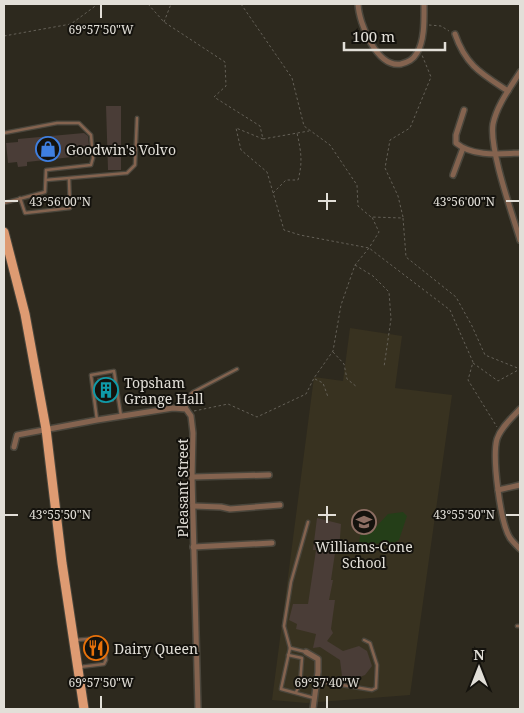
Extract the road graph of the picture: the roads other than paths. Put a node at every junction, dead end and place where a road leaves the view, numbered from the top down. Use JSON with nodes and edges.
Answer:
{"nodes":[{"id":1,"x":358,"y":4,"type":"edge"},
{"id":2,"x":424,"y":4,"type":"edge"},
{"id":3,"x":455,"y":34,"type":"road end"},
{"id":4,"x":520,"y":72,"type":"edge"},
{"id":5,"x":508,"y":91,"type":"junction"},
{"id":6,"x":464,"y":110,"type":"dead end"},
{"id":7,"x":137,"y":118,"type":"dead end"},
{"id":8,"x":4,"y":133,"type":"edge"},
{"id":9,"x":463,"y":148,"type":"junction"},
{"id":10,"x":520,"y":153,"type":"edge"},
{"id":11,"x":496,"y":154,"type":"junction"},
{"id":12,"x":453,"y":175,"type":"dead end"},
{"id":13,"x":69,"y":179,"type":"junction"},
{"id":14,"x":46,"y":180,"type":"junction"},
{"id":15,"x":20,"y":198,"type":"junction"},
{"id":16,"x":4,"y":203,"type":"edge"},
{"id":17,"x":4,"y":232,"type":"edge"},
{"id":18,"x":520,"y":240,"type":"edge"},
{"id":19,"x":237,"y":369,"type":"dead end"},
{"id":20,"x":186,"y":409,"type":"junction"},
{"id":21,"x":520,"y":409,"type":"edge"},
{"id":22,"x":121,"y":416,"type":"junction"},
{"id":23,"x":97,"y":420,"type":"junction"},
{"id":24,"x":46,"y":429,"type":"junction"},
{"id":25,"x":14,"y":447,"type":"dead end"},
{"id":26,"x":269,"y":475,"type":"dead end"},
{"id":27,"x":192,"y":477,"type":"junction"},
{"id":28,"x":520,"y":485,"type":"edge"},
{"id":29,"x":498,"y":490,"type":"junction"},
{"id":30,"x":280,"y":505,"type":"dead end"},
{"id":31,"x":193,"y":506,"type":"junction"},
{"id":32,"x":308,"y":522,"type":"dead end"},
{"id":33,"x":272,"y":543,"type":"dead end"},
{"id":34,"x":193,"y":547,"type":"junction"},
{"id":35,"x":520,"y":549,"type":"edge"},
{"id":36,"x":73,"y":640,"type":"junction"},
{"id":37,"x":364,"y":640,"type":"dead end"},
{"id":38,"x":290,"y":648,"type":"junction"},
{"id":39,"x":306,"y":652,"type":"joint"},
{"id":40,"x":288,"y":655,"type":"junction"},
{"id":41,"x":78,"y":668,"type":"junction"},
{"id":42,"x":317,"y":681,"type":"junction"},
{"id":43,"x":296,"y":692,"type":"junction"},
{"id":44,"x":314,"y":698,"type":"junction"},
{"id":45,"x":84,"y":709,"type":"edge"},
{"id":46,"x":198,"y":709,"type":"edge"},
{"id":47,"x":313,"y":709,"type":"edge"}],
"edges":[{"from":1,"to":2,"type":"street"},
{"from":3,"to":5,"type":"street"},
{"from":4,"to":5,"type":"street"},
{"from":5,"to":11,"type":"street"},
{"from":6,"to":9,"type":"street"},
{"from":7,"to":13,"type":"lane"},
{"from":8,"to":14,"type":"lane"},
{"from":9,"to":11,"type":"street"},
{"from":9,"to":12,"type":"street"},
{"from":10,"to":11,"type":"street"},
{"from":11,"to":18,"type":"street"},
{"from":13,"to":14,"type":"lane"},
{"from":13,"to":15,"type":"lane"},
{"from":14,"to":15,"type":"lane"},
{"from":15,"to":16,"type":"lane"},
{"from":17,"to":24,"type":"main road"},
{"from":19,"to":20,"type":"lane"},
{"from":20,"to":22,"type":"street"},
{"from":20,"to":27,"type":"street","name":"Pleasant Street"},
{"from":21,"to":29,"type":"street"},
{"from":22,"to":23,"type":"street"},
{"from":22,"to":23,"type":"lane"},
{"from":23,"to":24,"type":"street"},
{"from":24,"to":25,"type":"street"},
{"from":24,"to":36,"type":"main road"},
{"from":26,"to":27,"type":"street"},
{"from":27,"to":31,"type":"street","name":"Pleasant Street"},
{"from":28,"to":29,"type":"street"},
{"from":29,"to":35,"type":"street"},
{"from":30,"to":31,"type":"street"},
{"from":31,"to":34,"type":"street","name":"Pleasant Street"},
{"from":32,"to":38,"type":"lane"},
{"from":33,"to":34,"type":"street"},
{"from":34,"to":46,"type":"street","name":"Pleasant Street"},
{"from":36,"to":41,"type":"main road"},
{"from":36,"to":41,"type":"lane"},
{"from":37,"to":42,"type":"lane"},
{"from":38,"to":39,"type":"lane"},
{"from":38,"to":40,"type":"lane"},
{"from":39,"to":42,"type":"street"},
{"from":40,"to":43,"type":"lane"},
{"from":40,"to":43,"type":"lane"},
{"from":41,"to":45,"type":"main road"},
{"from":42,"to":44,"type":"street"},
{"from":43,"to":44,"type":"lane"},
{"from":44,"to":47,"type":"street"}]}
